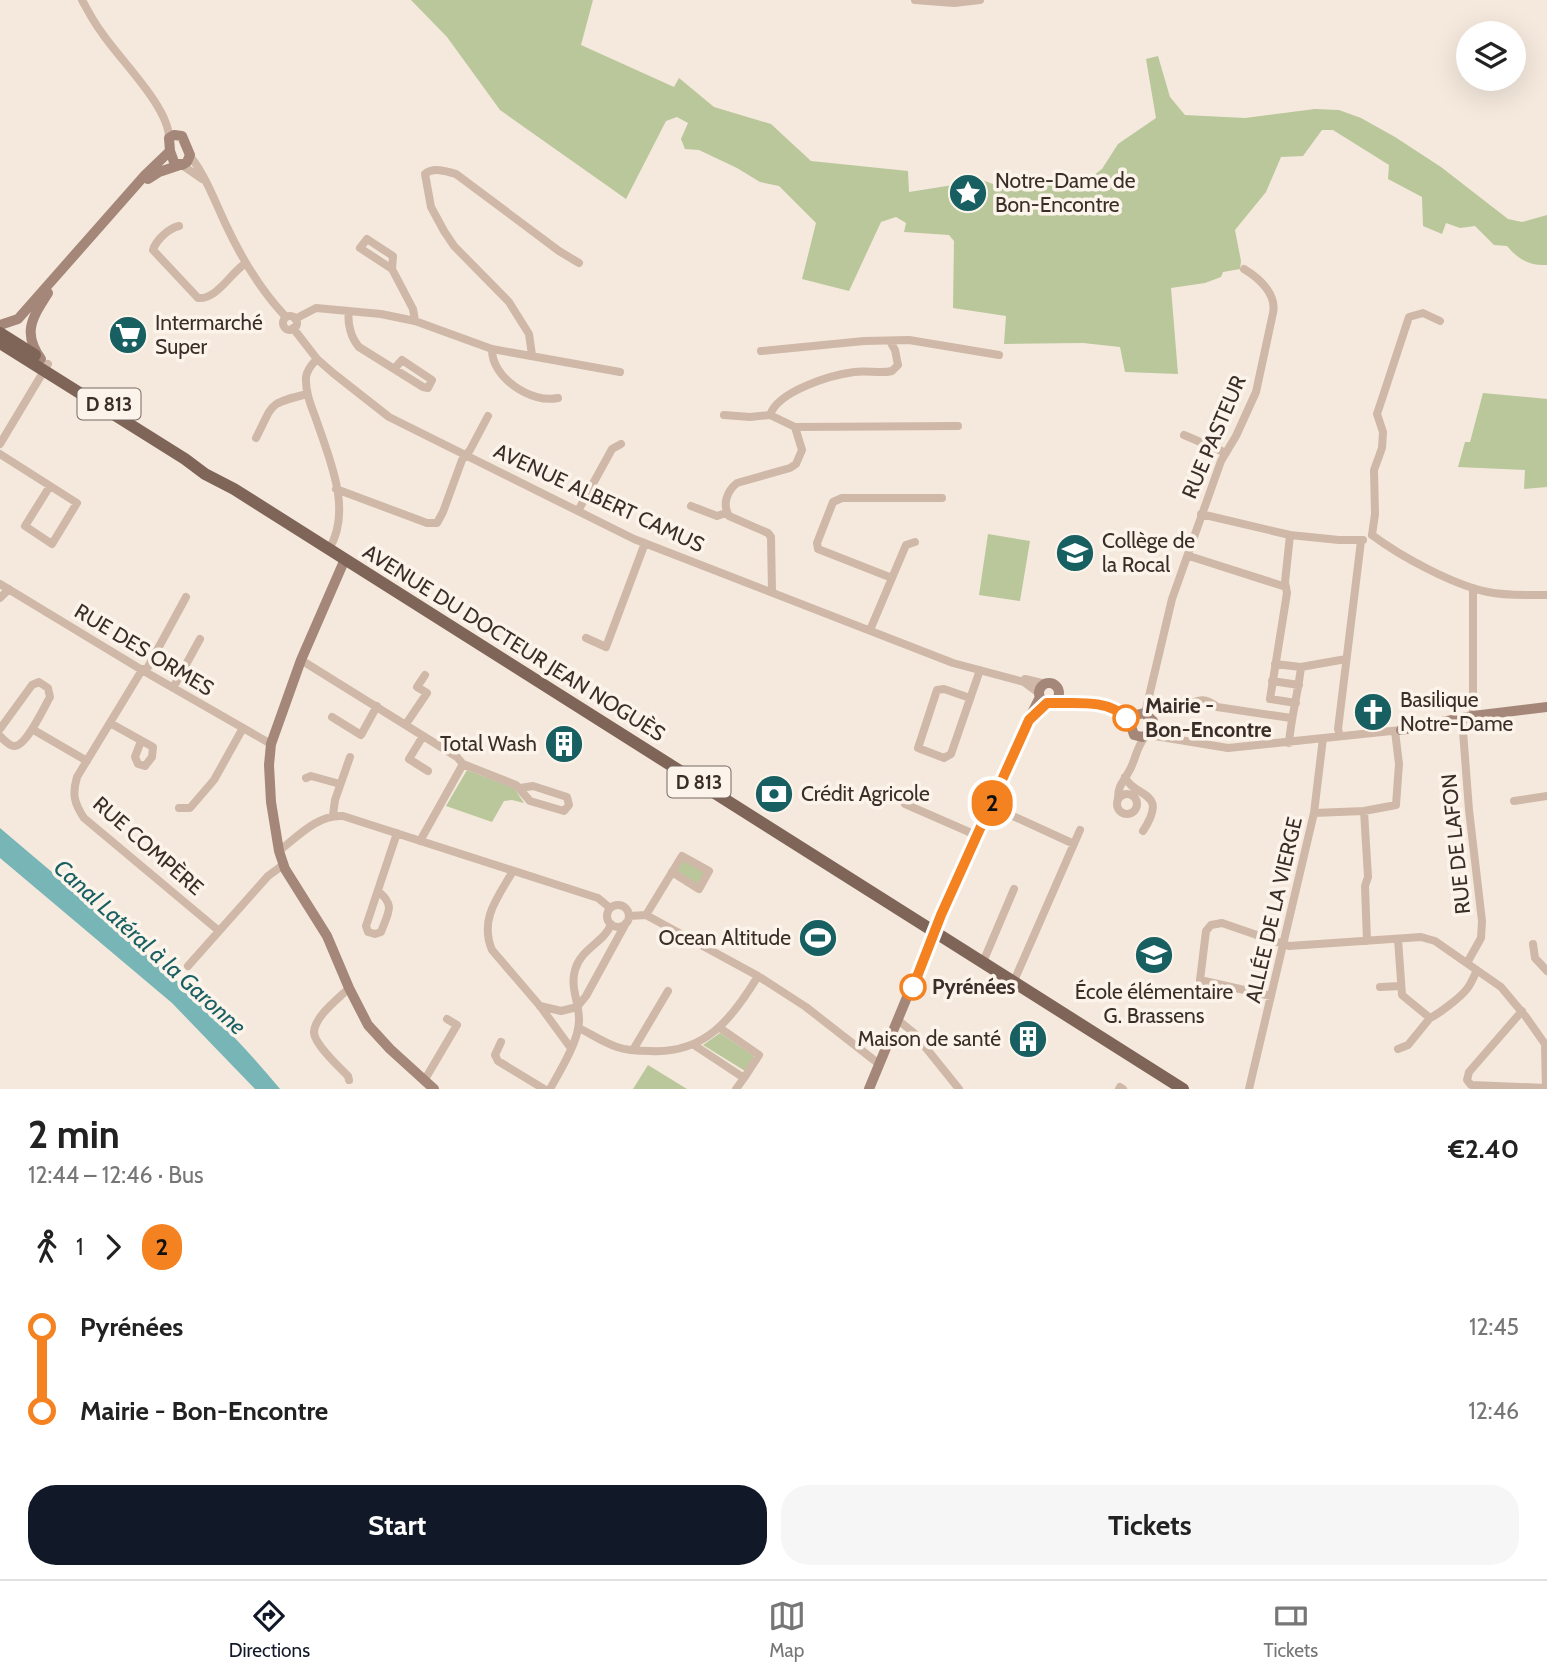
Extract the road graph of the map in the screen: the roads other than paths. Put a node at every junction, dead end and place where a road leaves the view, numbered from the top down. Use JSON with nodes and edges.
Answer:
{"nodes":[{"id":1,"x":82,"y":0,"type":"edge"},
{"id":2,"x":915,"y":0,"type":"edge"},
{"id":3,"x":980,"y":0,"type":"edge"},
{"id":4,"x":159,"y":109,"type":"junction"},
{"id":5,"x":182,"y":136,"type":"junction"},
{"id":6,"x":169,"y":138,"type":"junction"},
{"id":7,"x":170,"y":151,"type":"junction"},
{"id":8,"x":184,"y":162,"type":"junction"},
{"id":9,"x":132,"y":192,"type":"junction"},
{"id":10,"x":179,"y":226,"type":"dead end"},
{"id":11,"x":246,"y":263,"type":"junction"},
{"id":12,"x":579,"y":263,"type":"dead end"},
{"id":13,"x":392,"y":269,"type":"dead end"},
{"id":14,"x":1244,"y":269,"type":"dead end"},
{"id":15,"x":55,"y":278,"type":"junction"},
{"id":16,"x":348,"y":311,"type":"junction"},
{"id":17,"x":18,"y":319,"type":"junction"},
{"id":18,"x":33,"y":320,"type":"junction"},
{"id":19,"x":292,"y":321,"type":"junction"},
{"id":20,"x":415,"y":321,"type":"junction"},
{"id":21,"x":1440,"y":321,"type":"dead end"},
{"id":22,"x":0,"y":326,"type":"edge"},
{"id":23,"x":6,"y":340,"type":"edge"},
{"id":24,"x":890,"y":341,"type":"junction"},
{"id":25,"x":492,"y":349,"type":"junction"},
{"id":26,"x":761,"y":351,"type":"dead end"},
{"id":27,"x":532,"y":355,"type":"junction"},
{"id":28,"x":999,"y":355,"type":"dead end"},
{"id":29,"x":317,"y":359,"type":"junction"},
{"id":30,"x":44,"y":365,"type":"junction"},
{"id":31,"x":394,"y":369,"type":"dead end"},
{"id":32,"x":620,"y":372,"type":"dead end"},
{"id":33,"x":307,"y":394,"type":"junction"},
{"id":34,"x":558,"y":398,"type":"dead end"},
{"id":35,"x":724,"y":415,"type":"dead end"},
{"id":36,"x":770,"y":415,"type":"junction"},
{"id":37,"x":488,"y":416,"type":"dead end"},
{"id":38,"x":958,"y":426,"type":"dead end"},
{"id":39,"x":794,"y":427,"type":"junction"},
{"id":40,"x":1184,"y":435,"type":"dead end"},
{"id":41,"x":256,"y":438,"type":"dead end"},
{"id":42,"x":0,"y":444,"type":"edge"},
{"id":43,"x":621,"y":444,"type":"dead end"},
{"id":44,"x":1226,"y":453,"type":"junction"},
{"id":45,"x":0,"y":454,"type":"edge"},
{"id":46,"x":465,"y":455,"type":"junction"},
{"id":47,"x":50,"y":486,"type":"junction"},
{"id":48,"x":337,"y":489,"type":"junction"},
{"id":49,"x":942,"y":498,"type":"dead end"},
{"id":50,"x":691,"y":506,"type":"dead end"},
{"id":51,"x":579,"y":511,"type":"junction"},
{"id":52,"x":726,"y":513,"type":"junction"},
{"id":53,"x":1201,"y":514,"type":"junction"},
{"id":54,"x":1290,"y":535,"type":"junction"},
{"id":55,"x":1372,"y":535,"type":"junction"},
{"id":56,"x":1362,"y":541,"type":"junction"},
{"id":57,"x":915,"y":542,"type":"dead end"},
{"id":58,"x":645,"y":543,"type":"junction"},
{"id":59,"x":329,"y":549,"type":"junction"},
{"id":60,"x":1189,"y":556,"type":"junction"},
{"id":61,"x":345,"y":559,"type":"junction"},
{"id":62,"x":892,"y":578,"type":"junction"},
{"id":63,"x":0,"y":584,"type":"edge"},
{"id":64,"x":1473,"y":588,"type":"junction"},
{"id":65,"x":9,"y":589,"type":"junction"},
{"id":66,"x":1287,"y":590,"type":"junction"},
{"id":67,"x":772,"y":592,"type":"junction"},
{"id":68,"x":1547,"y":595,"type":"edge"},
{"id":69,"x":186,"y":597,"type":"dead end"},
{"id":70,"x":0,"y":598,"type":"edge"},
{"id":71,"x":870,"y":630,"type":"junction"},
{"id":72,"x":586,"y":638,"type":"dead end"},
{"id":73,"x":200,"y":639,"type":"dead end"},
{"id":74,"x":1346,"y":659,"type":"junction"},
{"id":75,"x":301,"y":660,"type":"junction"},
{"id":76,"x":1275,"y":664,"type":"junction"},
{"id":77,"x":1301,"y":667,"type":"junction"},
{"id":78,"x":142,"y":670,"type":"junction"},
{"id":79,"x":980,"y":670,"type":"junction"},
{"id":80,"x":425,"y":675,"type":"dead end"},
{"id":81,"x":1272,"y":681,"type":"junction"},
{"id":82,"x":1299,"y":685,"type":"junction"},
{"id":83,"x":173,"y":688,"type":"junction"},
{"id":84,"x":1045,"y":696,"type":"junction"},
{"id":85,"x":970,"y":698,"type":"junction"},
{"id":86,"x":1081,"y":703,"type":"junction"},
{"id":87,"x":1296,"y":703,"type":"junction"},
{"id":88,"x":377,"y":706,"type":"junction"},
{"id":89,"x":1547,"y":707,"type":"edge"},
{"id":90,"x":332,"y":717,"type":"dead end"},
{"id":91,"x":1468,"y":717,"type":"junction"},
{"id":92,"x":1291,"y":718,"type":"junction"},
{"id":93,"x":1143,"y":721,"type":"junction"},
{"id":94,"x":110,"y":723,"type":"junction"},
{"id":95,"x":406,"y":724,"type":"junction"},
{"id":96,"x":243,"y":728,"type":"junction"},
{"id":97,"x":0,"y":729,"type":"edge"},
{"id":98,"x":32,"y":729,"type":"junction"},
{"id":99,"x":1398,"y":730,"type":"junction"},
{"id":100,"x":0,"y":736,"type":"edge"},
{"id":101,"x":424,"y":736,"type":"junction"},
{"id":102,"x":1340,"y":736,"type":"junction"},
{"id":103,"x":1323,"y":738,"type":"junction"},
{"id":104,"x":141,"y":741,"type":"dead end"},
{"id":105,"x":1289,"y":743,"type":"junction"},
{"id":106,"x":271,"y":744,"type":"junction"},
{"id":107,"x":350,"y":757,"type":"dead end"},
{"id":108,"x":87,"y":761,"type":"junction"},
{"id":109,"x":463,"y":764,"type":"junction"},
{"id":110,"x":428,"y":771,"type":"dead end"},
{"id":111,"x":306,"y":778,"type":"dead end"},
{"id":112,"x":1128,"y":778,"type":"junction"},
{"id":113,"x":340,"y":784,"type":"junction"},
{"id":114,"x":520,"y":788,"type":"junction"},
{"id":115,"x":1133,"y":795,"type":"junction"},
{"id":116,"x":1547,"y":796,"type":"edge"},
{"id":117,"x":1118,"y":798,"type":"junction"},
{"id":118,"x":1514,"y":801,"type":"dead end"},
{"id":119,"x":905,"y":804,"type":"dead end"},
{"id":120,"x":991,"y":806,"type":"junction"},
{"id":121,"x":179,"y":808,"type":"dead end"},
{"id":122,"x":1364,"y":811,"type":"junction"},
{"id":123,"x":1314,"y":813,"type":"junction"},
{"id":124,"x":333,"y":815,"type":"junction"},
{"id":125,"x":1080,"y":830,"type":"dead end"},
{"id":126,"x":1143,"y":831,"type":"dead end"},
{"id":127,"x":397,"y":833,"type":"junction"},
{"id":128,"x":976,"y":835,"type":"junction"},
{"id":129,"x":420,"y":841,"type":"junction"},
{"id":130,"x":1074,"y":844,"type":"junction"},
{"id":131,"x":279,"y":851,"type":"junction"},
{"id":132,"x":283,"y":865,"type":"junction"},
{"id":133,"x":513,"y":871,"type":"junction"},
{"id":134,"x":672,"y":872,"type":"junction"},
{"id":135,"x":1014,"y":889,"type":"dead end"},
{"id":136,"x":378,"y":891,"type":"junction"},
{"id":137,"x":610,"y":908,"type":"junction"},
{"id":138,"x":646,"y":915,"type":"junction"},
{"id":139,"x":628,"y":920,"type":"junction"},
{"id":140,"x":611,"y":924,"type":"junction"},
{"id":141,"x":219,"y":931,"type":"junction"},
{"id":142,"x":934,"y":931,"type":"junction"},
{"id":143,"x":1398,"y":939,"type":"junction"},
{"id":144,"x":1367,"y":941,"type":"junction"},
{"id":145,"x":1283,"y":944,"type":"junction"},
{"id":146,"x":1533,"y":944,"type":"dead end"},
{"id":147,"x":983,"y":962,"type":"junction"},
{"id":148,"x":1467,"y":963,"type":"junction"},
{"id":149,"x":188,"y":966,"type":"dead end"},
{"id":150,"x":1477,"y":970,"type":"junction"},
{"id":151,"x":1547,"y":971,"type":"edge"},
{"id":152,"x":758,"y":976,"type":"junction"},
{"id":153,"x":1014,"y":981,"type":"junction"},
{"id":154,"x":1401,"y":986,"type":"junction"},
{"id":155,"x":1380,"y":987,"type":"dead end"},
{"id":156,"x":349,"y":988,"type":"junction"},
{"id":157,"x":668,"y":991,"type":"dead end"},
{"id":158,"x":1271,"y":996,"type":"junction"},
{"id":159,"x":540,"y":1006,"type":"junction"},
{"id":160,"x":577,"y":1007,"type":"junction"},
{"id":161,"x":1522,"y":1011,"type":"junction"},
{"id":162,"x":1430,"y":1018,"type":"junction"},
{"id":163,"x":447,"y":1019,"type":"dead end"},
{"id":164,"x":898,"y":1020,"type":"junction"},
{"id":165,"x":579,"y":1028,"type":"junction"},
{"id":166,"x":720,"y":1028,"type":"junction"},
{"id":167,"x":501,"y":1042,"type":"dead end"},
{"id":168,"x":1546,"y":1043,"type":"edge"},
{"id":169,"x":694,"y":1045,"type":"junction"},
{"id":170,"x":570,"y":1047,"type":"junction"},
{"id":171,"x":1398,"y":1049,"type":"dead end"},
{"id":172,"x":633,"y":1050,"type":"junction"},
{"id":173,"x":879,"y":1064,"type":"junction"},
{"id":174,"x":744,"y":1078,"type":"junction"},
{"id":175,"x":349,"y":1080,"type":"dead end"},
{"id":176,"x":424,"y":1081,"type":"junction"},
{"id":177,"x":434,"y":1089,"type":"edge"},
{"id":178,"x":544,"y":1089,"type":"edge"},
{"id":179,"x":550,"y":1089,"type":"edge"},
{"id":180,"x":736,"y":1089,"type":"edge"},
{"id":181,"x":869,"y":1089,"type":"edge"},
{"id":182,"x":959,"y":1089,"type":"edge"},
{"id":183,"x":1183,"y":1089,"type":"edge"},
{"id":184,"x":1249,"y":1089,"type":"edge"},
{"id":185,"x":1546,"y":1089,"type":"edge"}],
"edges":[{"from":1,"to":4,"type":"street"},
{"from":2,"to":3,"type":"street"},
{"from":4,"to":5,"type":"street"},
{"from":4,"to":6,"type":"street"},
{"from":5,"to":6,"type":"street"},
{"from":5,"to":8,"type":"street"},
{"from":6,"to":7,"type":"street"},
{"from":7,"to":8,"type":"street"},
{"from":7,"to":9,"type":"street"},
{"from":8,"to":9,"type":"street"},
{"from":8,"to":11,"type":"street","name":"AVENUE ALBERT CAMUS"},
{"from":9,"to":15,"type":"street"},
{"from":10,"to":11,"type":"street"},
{"from":11,"to":19,"type":"street","name":"AVENUE ALBERT CAMUS"},
{"from":12,"to":27,"type":"street"},
{"from":13,"to":20,"type":"street"},
{"from":14,"to":44,"type":"street","name":"RUE PASTEUR"},
{"from":15,"to":17,"type":"street"},
{"from":15,"to":18,"type":"street"},
{"from":16,"to":19,"type":"street"},
{"from":16,"to":20,"type":"street"},
{"from":16,"to":31,"type":"street"},
{"from":17,"to":22,"type":"street"},
{"from":17,"to":23,"type":"street"},
{"from":18,"to":23,"type":"street"},
{"from":18,"to":30,"type":"street"},
{"from":19,"to":29,"type":"street","name":"AVENUE ALBERT CAMUS"},
{"from":20,"to":25,"type":"street"},
{"from":21,"to":55,"type":"street"},
{"from":23,"to":30,"type":"main road","name":"AVENUE DU DOCTEUR JEAN NOGUÈS","number":"D 813"},
{"from":23,"to":30,"type":"main road","name":"AVENUE DU DOCTEUR JEAN NOGUÈS","number":"D 813"},
{"from":24,"to":26,"type":"street"},
{"from":24,"to":28,"type":"street"},
{"from":24,"to":36,"type":"street"},
{"from":25,"to":27,"type":"street"},
{"from":25,"to":34,"type":"street"},
{"from":27,"to":32,"type":"street"},
{"from":29,"to":33,"type":"street"},
{"from":29,"to":46,"type":"street","name":"AVENUE ALBERT CAMUS"},
{"from":30,"to":42,"type":"street"},
{"from":30,"to":59,"type":"main road","name":"AVENUE DU DOCTEUR JEAN NOGUÈS","number":"D 813"},
{"from":33,"to":41,"type":"street"},
{"from":33,"to":48,"type":"street"},
{"from":35,"to":36,"type":"street"},
{"from":36,"to":39,"type":"street"},
{"from":37,"to":46,"type":"street"},
{"from":38,"to":39,"type":"street"},
{"from":39,"to":52,"type":"street"},
{"from":40,"to":44,"type":"street"},
{"from":43,"to":51,"type":"street"},
{"from":44,"to":53,"type":"street","name":"RUE PASTEUR"},
{"from":45,"to":47,"type":"street"},
{"from":46,"to":48,"type":"street"},
{"from":46,"to":51,"type":"street","name":"AVENUE ALBERT CAMUS"},
{"from":47,"to":47,"type":"street"},
{"from":48,"to":59,"type":"street"},
{"from":49,"to":62,"type":"street"},
{"from":50,"to":52,"type":"street"},
{"from":51,"to":58,"type":"street","name":"AVENUE ALBERT CAMUS"},
{"from":52,"to":67,"type":"street"},
{"from":53,"to":54,"type":"street"},
{"from":53,"to":60,"type":"street","name":"RUE PASTEUR"},
{"from":54,"to":56,"type":"street"},
{"from":54,"to":66,"type":"street"},
{"from":55,"to":56,"type":"street"},
{"from":55,"to":64,"type":"street"},
{"from":56,"to":74,"type":"street"},
{"from":57,"to":62,"type":"street"},
{"from":58,"to":67,"type":"street","name":"AVENUE ALBERT CAMUS"},
{"from":58,"to":72,"type":"street"},
{"from":59,"to":61,"type":"main road","name":"AVENUE DU DOCTEUR JEAN NOGUÈS","number":"D 813"},
{"from":60,"to":66,"type":"street"},
{"from":60,"to":93,"type":"street","name":"RUE PASTEUR"},
{"from":61,"to":75,"type":"street"},
{"from":61,"to":142,"type":"main road","name":"AVENUE DU DOCTEUR JEAN NOGUÈS","number":"D 813"},
{"from":62,"to":71,"type":"street"},
{"from":63,"to":65,"type":"street","name":"RUE DES ORMES"},
{"from":64,"to":68,"type":"street"},
{"from":64,"to":91,"type":"street","name":"RUE DE LAFON"},
{"from":65,"to":70,"type":"street"},
{"from":65,"to":78,"type":"street","name":"RUE DES ORMES"},
{"from":66,"to":76,"type":"street"},
{"from":67,"to":71,"type":"street","name":"AVENUE ALBERT CAMUS"},
{"from":69,"to":78,"type":"street","name":"RUE COMPÈRE"},
{"from":71,"to":79,"type":"street","name":"AVENUE ALBERT CAMUS"},
{"from":73,"to":83,"type":"street"},
{"from":74,"to":77,"type":"street"},
{"from":74,"to":102,"type":"street"},
{"from":75,"to":88,"type":"street"},
{"from":75,"to":106,"type":"street"},
{"from":76,"to":77,"type":"street"},
{"from":76,"to":81,"type":"street"},
{"from":77,"to":82,"type":"street"},
{"from":78,"to":83,"type":"street","name":"RUE DES ORMES"},
{"from":78,"to":94,"type":"street","name":"RUE COMPÈRE"},
{"from":79,"to":84,"type":"street","name":"AVENUE ALBERT CAMUS"},
{"from":79,"to":85,"type":"street"},
{"from":80,"to":95,"type":"street"},
{"from":81,"to":82,"type":"street"},
{"from":81,"to":87,"type":"street"},
{"from":82,"to":87,"type":"street"},
{"from":83,"to":96,"type":"street","name":"RUE DES ORMES"},
{"from":84,"to":86,"type":"street"},
{"from":84,"to":86,"type":"street"},
{"from":84,"to":120,"type":"street"},
{"from":85,"to":85,"type":"street"},
{"from":86,"to":93,"type":"street"},
{"from":87,"to":92,"type":"street"},
{"from":88,"to":90,"type":"street"},
{"from":88,"to":95,"type":"street"},
{"from":89,"to":91,"type":"street"},
{"from":91,"to":99,"type":"street"},
{"from":91,"to":148,"type":"street","name":"RUE DE LAFON"},
{"from":92,"to":93,"type":"street"},
{"from":92,"to":105,"type":"street"},
{"from":93,"to":105,"type":"street"},
{"from":93,"to":112,"type":"street"},
{"from":94,"to":104,"type":"street"},
{"from":94,"to":108,"type":"street","name":"RUE COMPÈRE"},
{"from":95,"to":101,"type":"street"},
{"from":96,"to":106,"type":"street","name":"RUE DES ORMES"},
{"from":96,"to":121,"type":"street"},
{"from":97,"to":98,"type":"street"},
{"from":98,"to":100,"type":"street"},
{"from":98,"to":108,"type":"street"},
{"from":99,"to":102,"type":"street"},
{"from":99,"to":122,"type":"street"},
{"from":101,"to":109,"type":"street"},
{"from":101,"to":110,"type":"street"},
{"from":102,"to":103,"type":"street"},
{"from":103,"to":105,"type":"street"},
{"from":103,"to":123,"type":"street","name":"ALLÉE DE LA VIERGE"},
{"from":106,"to":131,"type":"street"},
{"from":107,"to":113,"type":"street"},
{"from":108,"to":141,"type":"street","name":"RUE COMPÈRE"},
{"from":109,"to":114,"type":"street"},
{"from":109,"to":129,"type":"street"},
{"from":111,"to":113,"type":"street"},
{"from":112,"to":115,"type":"street"},
{"from":112,"to":117,"type":"street"},
{"from":112,"to":126,"type":"street"},
{"from":113,"to":124,"type":"street"},
{"from":114,"to":114,"type":"street"},
{"from":115,"to":117,"type":"street"},
{"from":115,"to":117,"type":"street"},
{"from":116,"to":118,"type":"street"},
{"from":119,"to":128,"type":"street"},
{"from":120,"to":128,"type":"street"},
{"from":120,"to":130,"type":"street"},
{"from":122,"to":123,"type":"street"},
{"from":122,"to":144,"type":"street"},
{"from":123,"to":145,"type":"street","name":"ALLÉE DE LA VIERGE"},
{"from":124,"to":127,"type":"street"},
{"from":124,"to":131,"type":"street"},
{"from":125,"to":130,"type":"street"},
{"from":127,"to":129,"type":"street"},
{"from":127,"to":136,"type":"street"},
{"from":128,"to":142,"type":"street"},
{"from":129,"to":133,"type":"street"},
{"from":130,"to":153,"type":"street"},
{"from":131,"to":132,"type":"street"},
{"from":132,"to":141,"type":"street"},
{"from":132,"to":156,"type":"street"},
{"from":133,"to":137,"type":"street"},
{"from":133,"to":159,"type":"street"},
{"from":134,"to":134,"type":"street"},
{"from":134,"to":138,"type":"street"},
{"from":135,"to":147,"type":"street"},
{"from":136,"to":136,"type":"street"},
{"from":137,"to":139,"type":"street"},
{"from":137,"to":140,"type":"street"},
{"from":138,"to":139,"type":"street"},
{"from":138,"to":152,"type":"street"},
{"from":139,"to":140,"type":"street"},
{"from":139,"to":160,"type":"street"},
{"from":140,"to":160,"type":"street"},
{"from":141,"to":149,"type":"street"},
{"from":142,"to":147,"type":"main road","name":"AVENUE DU DOCTEUR JEAN NOGUÈS","number":"D 813"},
{"from":142,"to":164,"type":"street"},
{"from":143,"to":144,"type":"street"},
{"from":143,"to":148,"type":"street"},
{"from":143,"to":154,"type":"street"},
{"from":144,"to":145,"type":"street"},
{"from":145,"to":158,"type":"street","name":"ALLÉE DE LA VIERGE"},
{"from":145,"to":158,"type":"street"},
{"from":146,"to":151,"type":"street"},
{"from":147,"to":153,"type":"main road","name":"AVENUE DU DOCTEUR JEAN NOGUÈS","number":"D 813"},
{"from":148,"to":150,"type":"street"},
{"from":150,"to":161,"type":"street"},
{"from":150,"to":162,"type":"street"},
{"from":152,"to":166,"type":"street"},
{"from":152,"to":173,"type":"street"},
{"from":153,"to":183,"type":"main road","name":"AVENUE DU DOCTEUR JEAN NOGUÈS","number":"D 813"},
{"from":154,"to":155,"type":"street"},
{"from":154,"to":162,"type":"street"},
{"from":156,"to":175,"type":"street"},
{"from":156,"to":176,"type":"street"},
{"from":157,"to":172,"type":"street"},
{"from":158,"to":184,"type":"street","name":"ALLÉE DE LA VIERGE"},
{"from":159,"to":160,"type":"street"},
{"from":159,"to":170,"type":"street"},
{"from":160,"to":165,"type":"street"},
{"from":161,"to":168,"type":"street"},
{"from":161,"to":185,"type":"street"},
{"from":162,"to":171,"type":"street"},
{"from":163,"to":176,"type":"street"},
{"from":164,"to":173,"type":"street"},
{"from":164,"to":182,"type":"street"},
{"from":165,"to":170,"type":"street"},
{"from":165,"to":172,"type":"street"},
{"from":166,"to":169,"type":"street"},
{"from":166,"to":174,"type":"street"},
{"from":167,"to":178,"type":"street"},
{"from":168,"to":185,"type":"street"},
{"from":169,"to":172,"type":"street"},
{"from":169,"to":174,"type":"street"},
{"from":170,"to":179,"type":"street"},
{"from":173,"to":181,"type":"street"},
{"from":174,"to":180,"type":"street"},
{"from":176,"to":177,"type":"street"}]}
